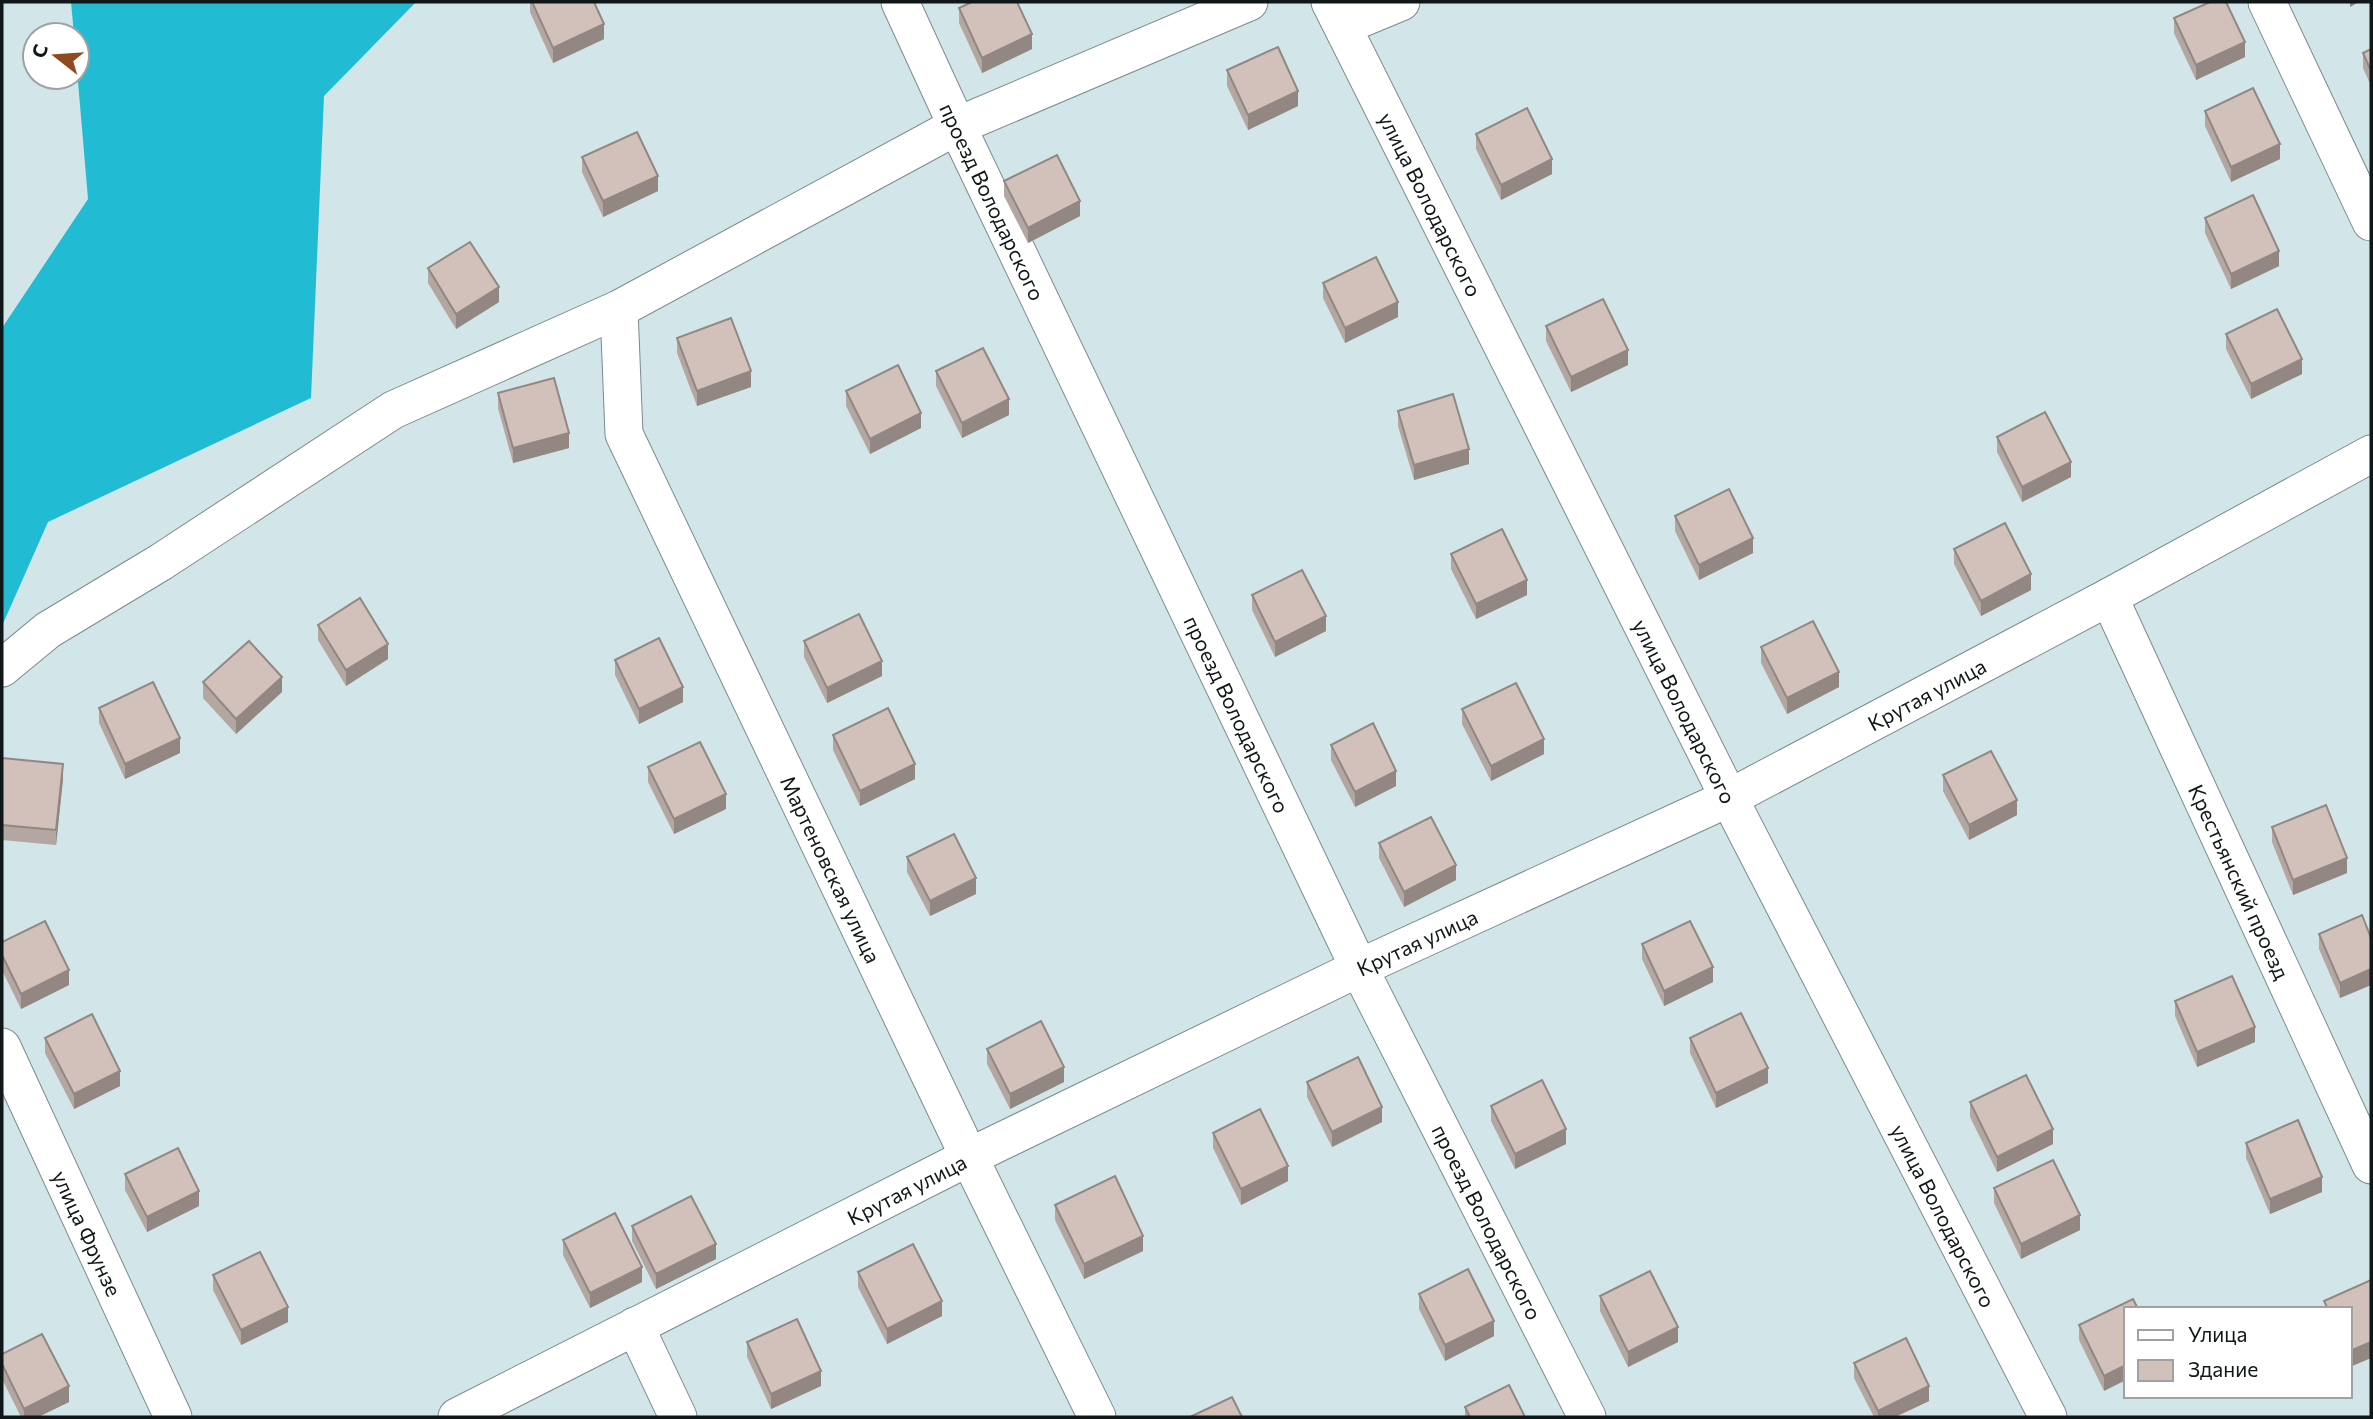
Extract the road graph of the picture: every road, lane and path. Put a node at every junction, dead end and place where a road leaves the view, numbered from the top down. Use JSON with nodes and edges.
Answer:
{"nodes":[{"id":1,"x":900,"y":2,"type":"edge"},
{"id":2,"x":1249,"y":2,"type":"edge"},
{"id":3,"x":1401,"y":2,"type":"edge"},
{"id":4,"x":2267,"y":2,"type":"edge"},
{"id":5,"x":1337,"y":14,"type":"edge"},
{"id":6,"x":957,"y":126,"type":"junction"},
{"id":7,"x":2371,"y":222,"type":"edge"},
{"id":8,"x":619,"y":309,"type":"junction"},
{"id":9,"x":2371,"y":454,"type":"edge"},
{"id":10,"x":2109,"y":597,"type":"junction"},
{"id":11,"x":2,"y":668,"type":"edge"},
{"id":12,"x":1729,"y":798,"type":"junction"},
{"id":13,"x":1359,"y":968,"type":"junction"},
{"id":14,"x":2,"y":1047,"type":"edge"},
{"id":15,"x":969,"y":1157,"type":"junction"},
{"id":16,"x":2371,"y":1165,"type":"edge"},
{"id":17,"x":635,"y":1326,"type":"junction"},
{"id":18,"x":173,"y":1417,"type":"edge"},
{"id":19,"x":457,"y":1417,"type":"edge"},
{"id":20,"x":678,"y":1417,"type":"edge"},
{"id":21,"x":1097,"y":1417,"type":"edge"},
{"id":22,"x":1587,"y":1417,"type":"edge"},
{"id":23,"x":2048,"y":1417,"type":"edge"}],
"edges":[{"from":1,"to":6,"type":"street","name":"проезд Володарского"},
{"from":2,"to":6,"type":"street"},
{"from":3,"to":5,"type":"street"},
{"from":4,"to":7,"type":"street"},
{"from":5,"to":12,"type":"street","name":"улица Володарского"},
{"from":6,"to":8,"type":"street"},
{"from":6,"to":13,"type":"street","name":"проезд Володарского"},
{"from":8,"to":11,"type":"street"},
{"from":8,"to":15,"type":"street","name":"Мартеновская улица"},
{"from":9,"to":10,"type":"street","name":"Крутая улица"},
{"from":10,"to":12,"type":"street","name":"Крутая улица"},
{"from":10,"to":16,"type":"street","name":"Крестьянский проезд"},
{"from":12,"to":13,"type":"street","name":"Крутая улица"},
{"from":12,"to":23,"type":"street","name":"улица Володарского"},
{"from":13,"to":15,"type":"street","name":"Крутая улица"},
{"from":13,"to":22,"type":"street","name":"проезд Володарского"},
{"from":14,"to":18,"type":"street","name":"улица Фрунзе"},
{"from":15,"to":17,"type":"street","name":"Крутая улица"},
{"from":15,"to":21,"type":"street","name":"Мартеновская улица"},
{"from":17,"to":19,"type":"street","name":"Крутая улица"},
{"from":17,"to":20,"type":"street"}]}
